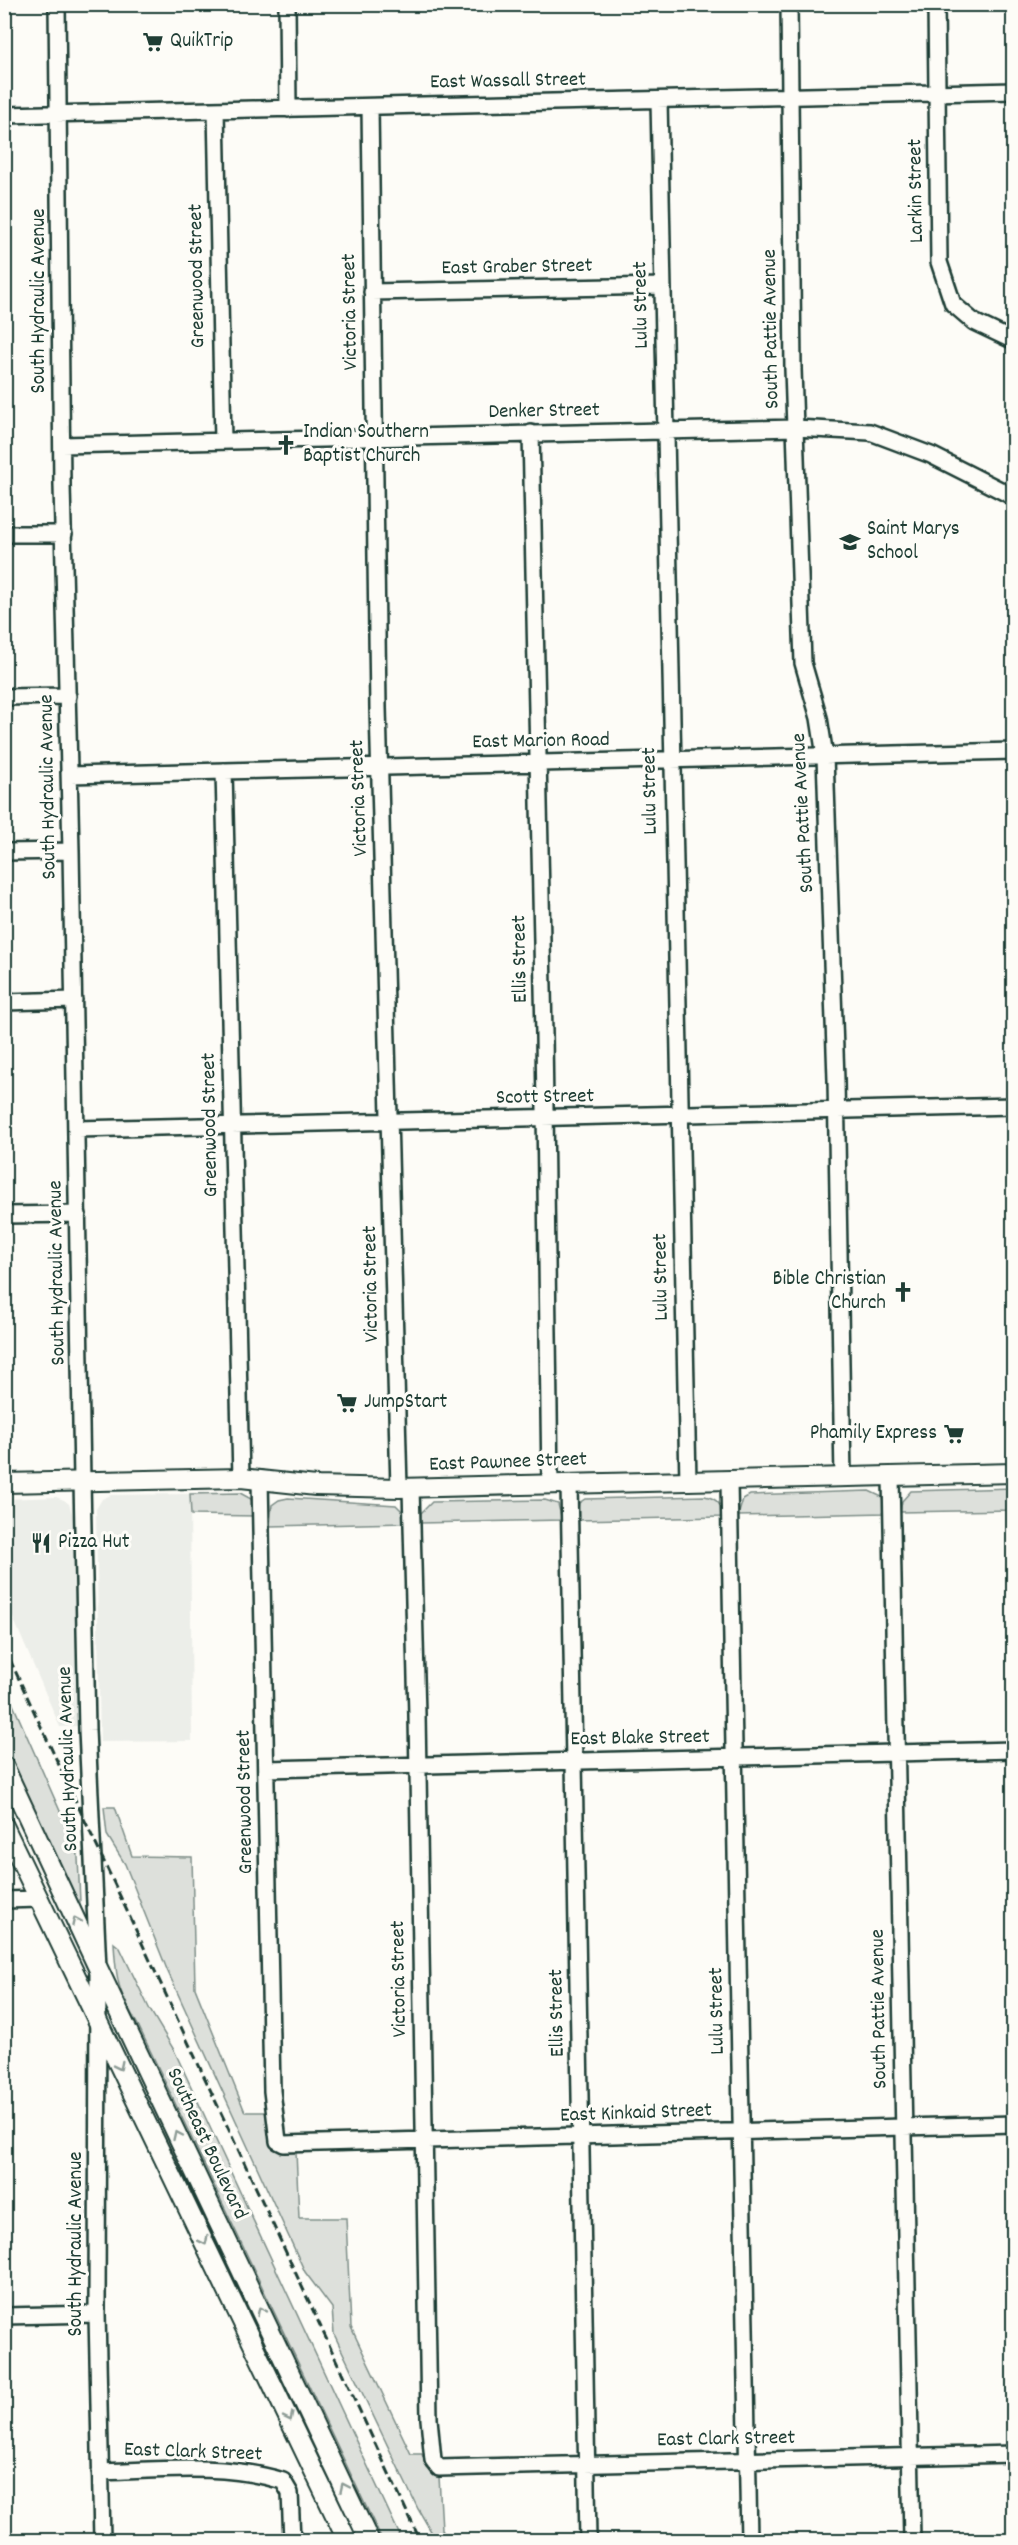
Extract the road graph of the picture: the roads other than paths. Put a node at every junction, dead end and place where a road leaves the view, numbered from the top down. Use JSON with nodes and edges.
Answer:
{"nodes":[{"id":1,"x":57,"y":4,"type":"edge"},
{"id":2,"x":287,"y":4,"type":"edge"},
{"id":3,"x":789,"y":4,"type":"edge"},
{"id":4,"x":936,"y":4,"type":"edge"},
{"id":5,"x":1014,"y":91,"type":"edge"},
{"id":6,"x":937,"y":93,"type":"junction"},
{"id":7,"x":791,"y":96,"type":"junction"},
{"id":8,"x":659,"y":100,"type":"junction"},
{"id":9,"x":370,"y":107,"type":"junction"},
{"id":10,"x":288,"y":109,"type":"junction"},
{"id":11,"x":216,"y":110,"type":"junction"},
{"id":12,"x":59,"y":114,"type":"junction"},
{"id":13,"x":4,"y":115,"type":"edge"},
{"id":14,"x":662,"y":286,"type":"junction"},
{"id":15,"x":372,"y":292,"type":"junction"},
{"id":16,"x":1014,"y":341,"type":"edge"},
{"id":17,"x":795,"y":428,"type":"junction"},
{"id":18,"x":665,"y":430,"type":"junction"},
{"id":19,"x":531,"y":433,"type":"junction"},
{"id":20,"x":374,"y":437,"type":"junction"},
{"id":21,"x":223,"y":441,"type":"junction"},
{"id":22,"x":62,"y":445,"type":"junction"},
{"id":23,"x":1014,"y":497,"type":"edge"},
{"id":24,"x":4,"y":534,"type":"edge"},
{"id":25,"x":64,"y":534,"type":"junction"},
{"id":26,"x":68,"y":696,"type":"junction"},
{"id":27,"x":4,"y":697,"type":"edge"},
{"id":28,"x":1014,"y":751,"type":"edge"},
{"id":29,"x":825,"y":756,"type":"junction"},
{"id":30,"x":672,"y":760,"type":"junction"},
{"id":31,"x":538,"y":763,"type":"junction"},
{"id":32,"x":380,"y":767,"type":"junction"},
{"id":33,"x":224,"y":771,"type":"junction"},
{"id":34,"x":70,"y":775,"type":"junction"},
{"id":35,"x":71,"y":851,"type":"junction"},
{"id":36,"x":4,"y":852,"type":"edge"},
{"id":37,"x":74,"y":1000,"type":"junction"},
{"id":38,"x":4,"y":1002,"type":"edge"},
{"id":39,"x":1014,"y":1106,"type":"edge"},
{"id":40,"x":836,"y":1111,"type":"junction"},
{"id":41,"x":678,"y":1115,"type":"junction"},
{"id":42,"x":545,"y":1119,"type":"junction"},
{"id":43,"x":389,"y":1122,"type":"junction"},
{"id":44,"x":232,"y":1126,"type":"junction"},
{"id":45,"x":77,"y":1129,"type":"junction"},
{"id":46,"x":78,"y":1214,"type":"junction"},
{"id":47,"x":4,"y":1215,"type":"edge"},
{"id":48,"x":1014,"y":1473,"type":"edge"},
{"id":49,"x":891,"y":1477,"type":"junction"},
{"id":50,"x":241,"y":1478,"type":"junction"},
{"id":51,"x":843,"y":1478,"type":"junction"},
{"id":52,"x":260,"y":1479,"type":"junction"},
{"id":53,"x":82,"y":1480,"type":"junction"},
{"id":54,"x":688,"y":1482,"type":"junction"},
{"id":55,"x":729,"y":1482,"type":"junction"},
{"id":56,"x":4,"y":1484,"type":"edge"},
{"id":57,"x":569,"y":1484,"type":"junction"},
{"id":58,"x":550,"y":1485,"type":"junction"},
{"id":59,"x":405,"y":1488,"type":"junction"},
{"id":60,"x":1014,"y":1750,"type":"edge"},
{"id":61,"x":896,"y":1753,"type":"junction"},
{"id":62,"x":734,"y":1757,"type":"junction"},
{"id":63,"x":573,"y":1761,"type":"junction"},
{"id":64,"x":418,"y":1765,"type":"junction"},
{"id":65,"x":4,"y":1766,"type":"edge"},
{"id":66,"x":267,"y":1769,"type":"junction"},
{"id":67,"x":4,"y":1826,"type":"edge"},
{"id":68,"x":40,"y":1899,"type":"junction"},
{"id":69,"x":4,"y":1900,"type":"edge"},
{"id":70,"x":98,"y":1968,"type":"junction"},
{"id":71,"x":98,"y":2022,"type":"junction"},
{"id":72,"x":275,"y":2124,"type":"joint"},
{"id":73,"x":1014,"y":2124,"type":"edge"},
{"id":74,"x":903,"y":2127,"type":"junction"},
{"id":75,"x":741,"y":2132,"type":"junction"},
{"id":76,"x":581,"y":2136,"type":"junction"},
{"id":77,"x":423,"y":2140,"type":"junction"},
{"id":78,"x":97,"y":2314,"type":"junction"},
{"id":79,"x":4,"y":2316,"type":"edge"},
{"id":80,"x":1014,"y":2454,"type":"edge"},
{"id":81,"x":910,"y":2456,"type":"junction"},
{"id":82,"x":747,"y":2461,"type":"junction"},
{"id":83,"x":586,"y":2464,"type":"junction"},
{"id":84,"x":439,"y":2468,"type":"joint"},
{"id":85,"x":100,"y":2472,"type":"junction"},
{"id":86,"x":102,"y":2541,"type":"edge"},
{"id":87,"x":292,"y":2541,"type":"edge"},
{"id":88,"x":347,"y":2541,"type":"edge"},
{"id":89,"x":369,"y":2541,"type":"edge"},
{"id":90,"x":588,"y":2541,"type":"edge"},
{"id":91,"x":749,"y":2541,"type":"edge"},
{"id":92,"x":912,"y":2541,"type":"edge"}],
"edges":[{"from":1,"to":12,"type":"street","name":"South Hydraulic Avenue"},
{"from":2,"to":10,"type":"street"},
{"from":3,"to":7,"type":"street","name":"South Pattie Avenue"},
{"from":4,"to":6,"type":"street","name":"Larkin Street"},
{"from":5,"to":6,"type":"street","name":"East Wassall Street"},
{"from":6,"to":7,"type":"street","name":"East Wassall Street"},
{"from":6,"to":16,"type":"street","name":"Larkin Street"},
{"from":7,"to":8,"type":"street","name":"East Wassall Street"},
{"from":7,"to":17,"type":"street","name":"South Pattie Avenue"},
{"from":8,"to":9,"type":"street","name":"East Wassall Street"},
{"from":8,"to":14,"type":"street","name":"Lulu Street"},
{"from":9,"to":10,"type":"street","name":"East Wassall Street"},
{"from":9,"to":15,"type":"street","name":"Victoria Street"},
{"from":10,"to":11,"type":"street","name":"East Wassall Street"},
{"from":11,"to":12,"type":"street","name":"East Wassall Street"},
{"from":11,"to":21,"type":"street","name":"Greenwood Street"},
{"from":12,"to":13,"type":"street","name":"East Wassall Street"},
{"from":12,"to":22,"type":"street","name":"South Hydraulic Avenue"},
{"from":14,"to":15,"type":"street","name":"East Graber Street"},
{"from":14,"to":18,"type":"street","name":"Lulu Street"},
{"from":15,"to":20,"type":"street","name":"Victoria Street"},
{"from":17,"to":18,"type":"street","name":"Denker Street"},
{"from":17,"to":23,"type":"street","name":"Denker Street"},
{"from":17,"to":29,"type":"street","name":"South Pattie Avenue"},
{"from":18,"to":19,"type":"street","name":"Denker Street"},
{"from":18,"to":30,"type":"street","name":"Lulu Street"},
{"from":19,"to":20,"type":"street","name":"Denker Street"},
{"from":19,"to":31,"type":"street","name":"Ellis Street"},
{"from":20,"to":21,"type":"street","name":"Denker Street"},
{"from":20,"to":32,"type":"street","name":"Victoria Street"},
{"from":21,"to":22,"type":"street","name":"Denker Street"},
{"from":22,"to":25,"type":"street","name":"South Hydraulic Avenue"},
{"from":24,"to":25,"type":"street"},
{"from":25,"to":26,"type":"street","name":"South Hydraulic Avenue"},
{"from":26,"to":27,"type":"street"},
{"from":26,"to":34,"type":"street","name":"South Hydraulic Avenue"},
{"from":28,"to":29,"type":"street","name":"East Marion Road"},
{"from":29,"to":30,"type":"street","name":"East Marion Road"},
{"from":29,"to":40,"type":"street","name":"South Pattie Avenue"},
{"from":30,"to":31,"type":"street","name":"East Marion Road"},
{"from":30,"to":41,"type":"street","name":"Lulu Street"},
{"from":31,"to":32,"type":"street","name":"East Marion Road"},
{"from":31,"to":42,"type":"street","name":"Ellis Street"},
{"from":32,"to":33,"type":"street","name":"East Marion Road"},
{"from":32,"to":43,"type":"street","name":"Victoria Street"},
{"from":33,"to":34,"type":"street","name":"East Marion Road"},
{"from":33,"to":44,"type":"street","name":"Greenwood Street"},
{"from":34,"to":35,"type":"street","name":"South Hydraulic Avenue"},
{"from":35,"to":36,"type":"street"},
{"from":35,"to":37,"type":"street","name":"South Hydraulic Avenue"},
{"from":37,"to":38,"type":"street"},
{"from":37,"to":45,"type":"street","name":"South Hydraulic Avenue"},
{"from":39,"to":40,"type":"street","name":"Scott Street"},
{"from":40,"to":41,"type":"street","name":"Scott Street"},
{"from":40,"to":51,"type":"street","name":"South Pattie Avenue"},
{"from":41,"to":42,"type":"street","name":"Scott Street"},
{"from":41,"to":54,"type":"street","name":"Lulu Street"},
{"from":42,"to":43,"type":"street","name":"Scott Street"},
{"from":42,"to":58,"type":"street","name":"Ellis Street"},
{"from":43,"to":44,"type":"street","name":"Scott Street"},
{"from":43,"to":59,"type":"street","name":"Victoria Street"},
{"from":44,"to":45,"type":"street","name":"Scott Street"},
{"from":44,"to":50,"type":"street","name":"Greenwood Street"},
{"from":45,"to":46,"type":"street","name":"South Hydraulic Avenue"},
{"from":46,"to":47,"type":"street"},
{"from":46,"to":53,"type":"street","name":"South Hydraulic Avenue"},
{"from":48,"to":49,"type":"main road","name":"East Pawnee Street"},
{"from":49,"to":51,"type":"main road","name":"East Pawnee Street"},
{"from":49,"to":61,"type":"street","name":"South Pattie Avenue"},
{"from":50,"to":52,"type":"main road","name":"East Pawnee Street"},
{"from":50,"to":53,"type":"main road","name":"East Pawnee Street"},
{"from":51,"to":55,"type":"main road","name":"East Pawnee Street"},
{"from":52,"to":59,"type":"main road","name":"East Pawnee Street"},
{"from":52,"to":66,"type":"street","name":"Greenwood Street"},
{"from":53,"to":56,"type":"main road","name":"East Pawnee Street"},
{"from":53,"to":70,"type":"street","name":"South Hydraulic Avenue"},
{"from":54,"to":55,"type":"main road","name":"East Pawnee Street"},
{"from":54,"to":57,"type":"main road","name":"East Pawnee Street"},
{"from":55,"to":62,"type":"street","name":"Lulu Street"},
{"from":57,"to":58,"type":"main road","name":"East Pawnee Street"},
{"from":57,"to":63,"type":"street","name":"Ellis Street"},
{"from":58,"to":59,"type":"main road","name":"East Pawnee Street"},
{"from":59,"to":64,"type":"street","name":"Victoria Street"},
{"from":60,"to":61,"type":"street","name":"East Blake Street"},
{"from":61,"to":62,"type":"street","name":"East Blake Street"},
{"from":61,"to":74,"type":"street","name":"South Pattie Avenue"},
{"from":62,"to":63,"type":"street","name":"East Blake Street"},
{"from":62,"to":75,"type":"street","name":"Lulu Street"},
{"from":63,"to":64,"type":"street","name":"East Blake Street"},
{"from":63,"to":76,"type":"street","name":"Ellis Street"},
{"from":64,"to":66,"type":"street","name":"East Blake Street"},
{"from":64,"to":77,"type":"street","name":"Victoria Street"},
{"from":70,"to":65,"type":"main road","name":"Southeast Boulevard","one_way":true},
{"from":66,"to":72,"type":"street","name":"Greenwood Street"},
{"from":67,"to":68,"type":"main road","name":"Southeast Boulevard"},
{"from":68,"to":69,"type":"street"},
{"from":68,"to":71,"type":"main road","name":"Southeast Boulevard"},
{"from":70,"to":71,"type":"street","name":"South Hydraulic Avenue"},
{"from":89,"to":70,"type":"main road","name":"Southeast Boulevard","one_way":true},
{"from":71,"to":78,"type":"street","name":"South Hydraulic Avenue"},
{"from":71,"to":88,"type":"main road","name":"Southeast Boulevard","one_way":true},
{"from":72,"to":77,"type":"street","name":"East Kinkaid Street"},
{"from":73,"to":74,"type":"street","name":"East Kinkaid Street"},
{"from":74,"to":75,"type":"street","name":"East Kinkaid Street"},
{"from":74,"to":81,"type":"street","name":"South Pattie Avenue"},
{"from":75,"to":76,"type":"street","name":"East Kinkaid Street"},
{"from":75,"to":82,"type":"street","name":"Lulu Street"},
{"from":76,"to":77,"type":"street","name":"East Kinkaid Street"},
{"from":76,"to":83,"type":"street","name":"Ellis Street"},
{"from":77,"to":84,"type":"street","name":"Victoria Street"},
{"from":78,"to":79,"type":"street"},
{"from":78,"to":85,"type":"street","name":"South Hydraulic Avenue"},
{"from":80,"to":81,"type":"street","name":"East Clark Street"},
{"from":81,"to":82,"type":"street","name":"East Clark Street"},
{"from":81,"to":92,"type":"street","name":"South Pattie Avenue"},
{"from":82,"to":83,"type":"street","name":"East Clark Street"},
{"from":82,"to":91,"type":"street","name":"Lulu Street"},
{"from":83,"to":84,"type":"street","name":"East Clark Street"},
{"from":83,"to":90,"type":"street","name":"Ellis Street"},
{"from":85,"to":86,"type":"street","name":"South Hydraulic Avenue"},
{"from":85,"to":87,"type":"street","name":"East Clark Street"}]}
